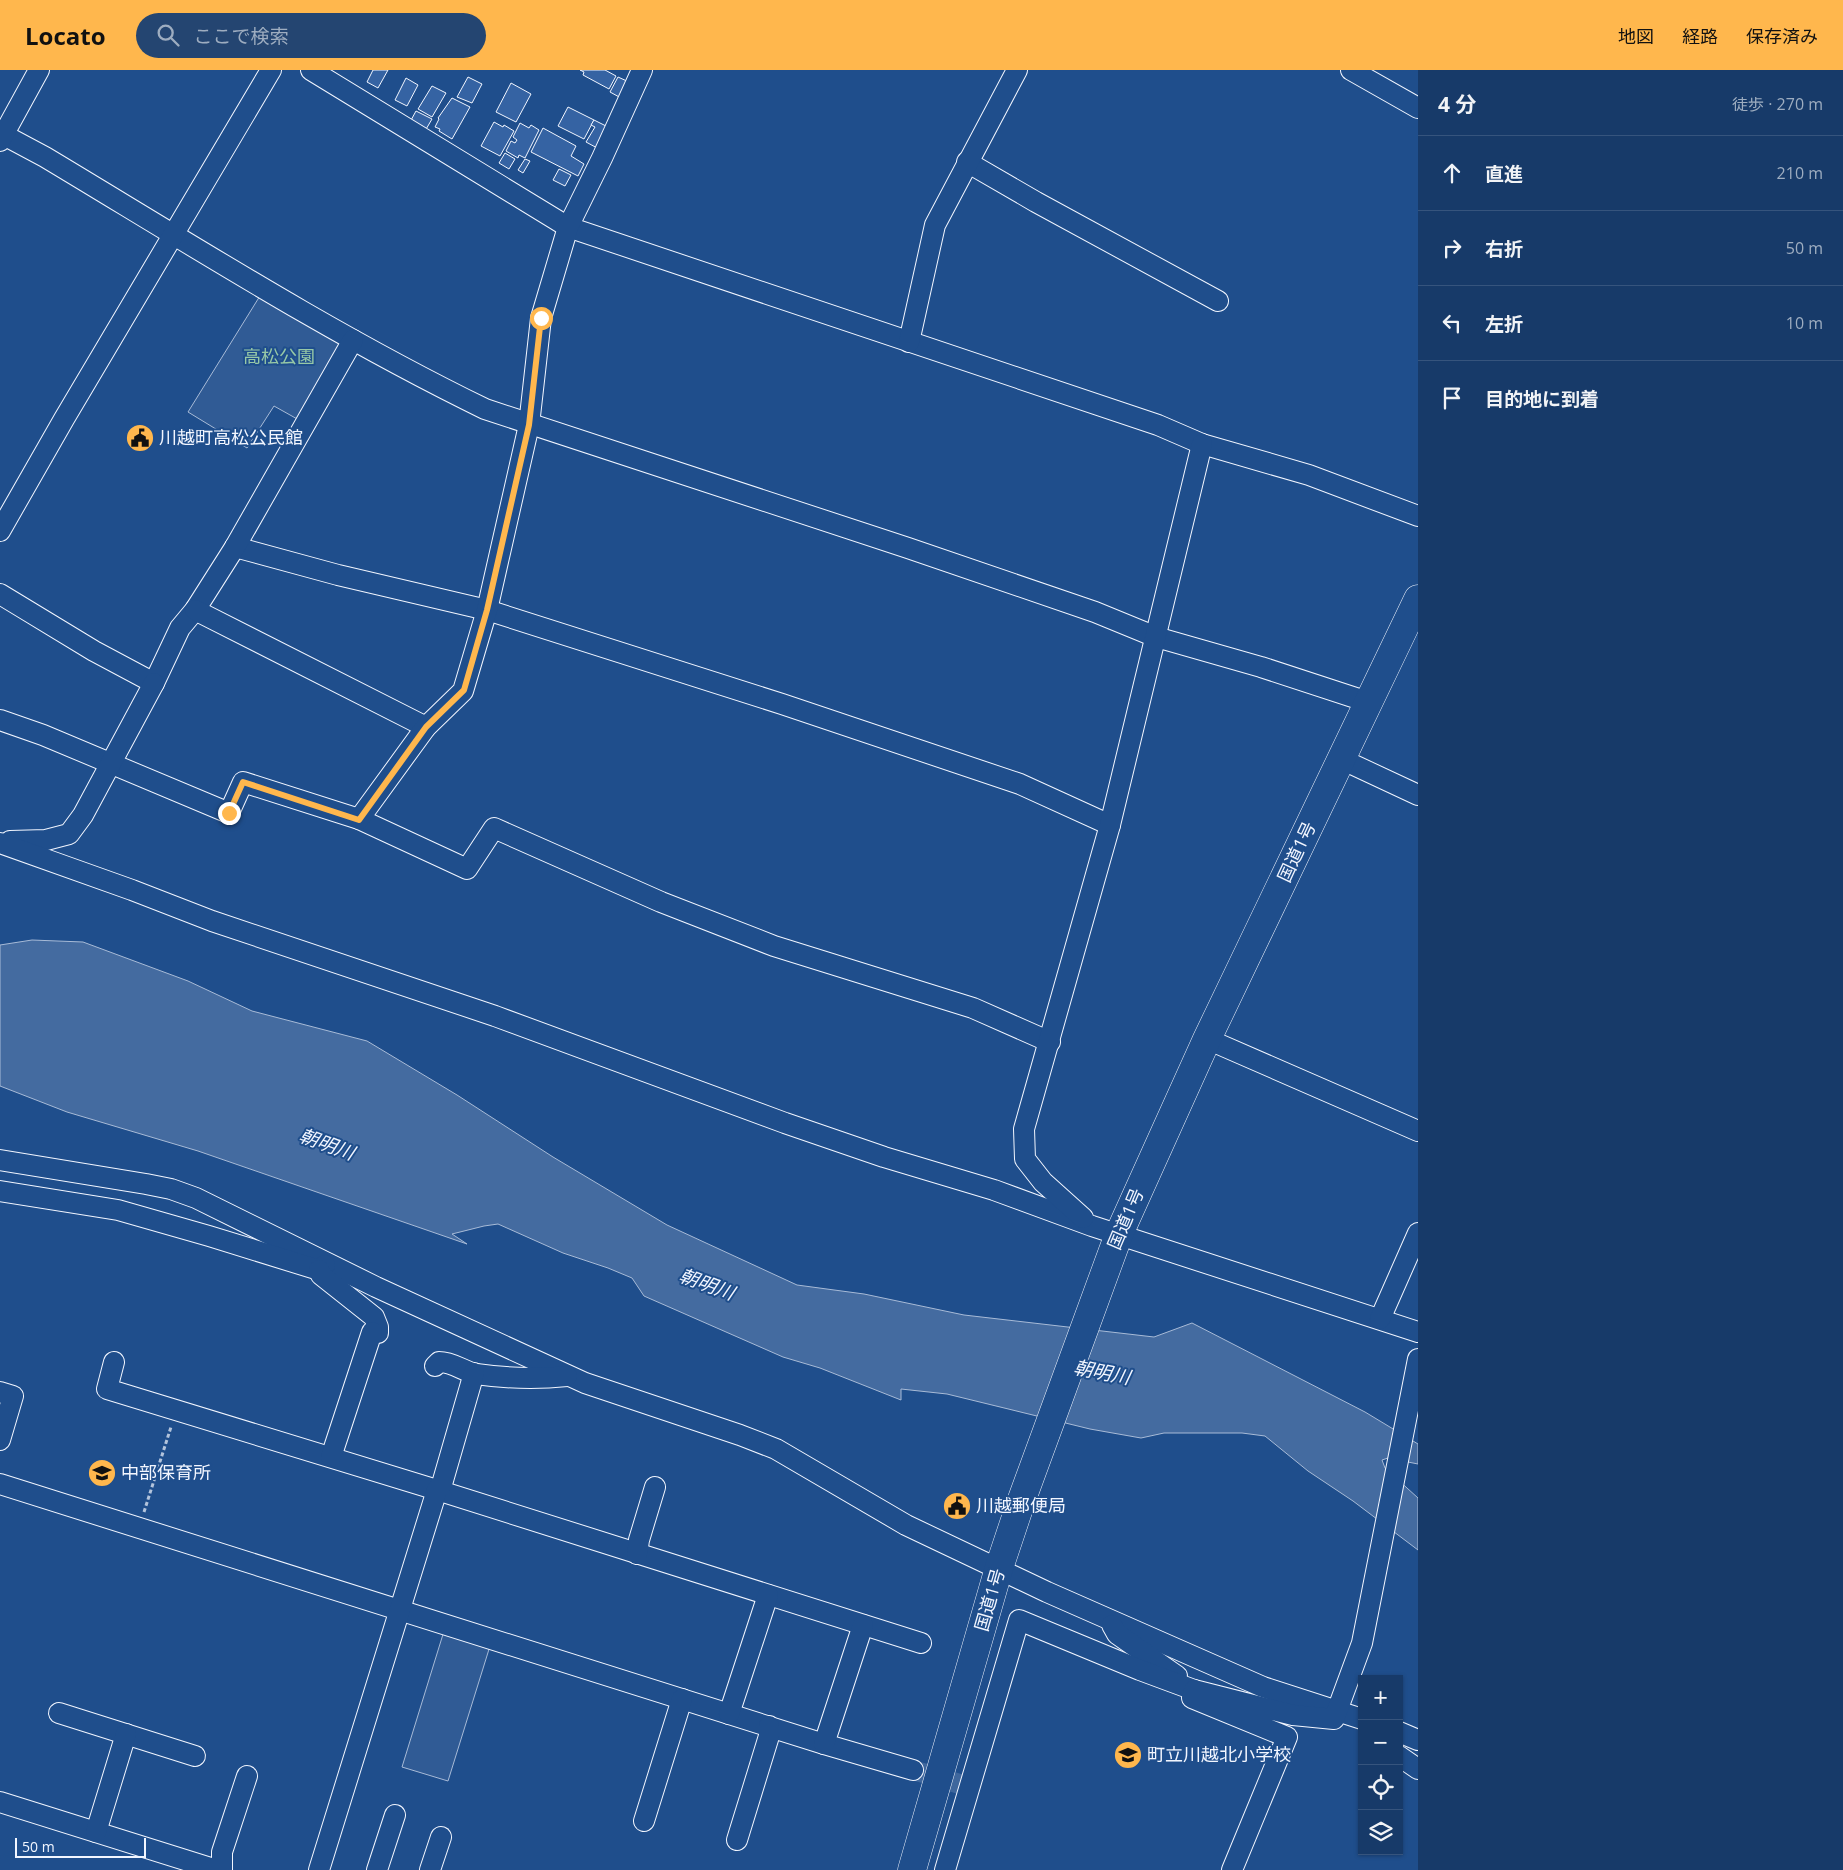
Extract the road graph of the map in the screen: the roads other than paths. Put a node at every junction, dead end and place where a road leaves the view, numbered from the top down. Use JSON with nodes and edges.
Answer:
{"nodes":[{"id":1,"x":39,"y":70,"type":"edge"},
{"id":2,"x":271,"y":70,"type":"edge"},
{"id":3,"x":311,"y":70,"type":"edge"},
{"id":4,"x":642,"y":70,"type":"edge"},
{"id":5,"x":1017,"y":70,"type":"edge"},
{"id":6,"x":1351,"y":70,"type":"edge"},
{"id":7,"x":1418,"y":108,"type":"edge"},
{"id":8,"x":1,"y":136,"type":"edge"},
{"id":9,"x":967,"y":162,"type":"junction"},
{"id":10,"x":568,"y":227,"type":"junction"},
{"id":11,"x":174,"y":235,"type":"junction"},
{"id":12,"x":1218,"y":301,"type":"dead end"},
{"id":13,"x":353,"y":340,"type":"junction"},
{"id":14,"x":908,"y":342,"type":"junction"},
{"id":15,"x":529,"y":425,"type":"junction"},
{"id":16,"x":1202,"y":444,"type":"junction"},
{"id":17,"x":1418,"y":516,"type":"edge"},
{"id":18,"x":0,"y":531,"type":"edge"},
{"id":19,"x":235,"y":546,"type":"junction"},
{"id":20,"x":0,"y":594,"type":"edge"},
{"id":21,"x":1418,"y":599,"type":"edge"},
{"id":22,"x":195,"y":610,"type":"junction"},
{"id":23,"x":487,"y":610,"type":"junction"},
{"id":24,"x":1156,"y":637,"type":"junction"},
{"id":25,"x":154,"y":683,"type":"junction"},
{"id":26,"x":1368,"y":702,"type":"junction"},
{"id":27,"x":0,"y":720,"type":"edge"},
{"id":28,"x":426,"y":727,"type":"junction"},
{"id":29,"x":1341,"y":758,"type":"junction"},
{"id":30,"x":111,"y":764,"type":"junction"},
{"id":31,"x":1418,"y":795,"type":"edge"},
{"id":32,"x":359,"y":820,"type":"junction"},
{"id":33,"x":1110,"y":826,"type":"junction"},
{"id":34,"x":0,"y":842,"type":"edge"},
{"id":35,"x":1208,"y":1039,"type":"junction"},
{"id":36,"x":1050,"y":1042,"type":"junction"},
{"id":37,"x":1418,"y":1131,"type":"edge"},
{"id":38,"x":0,"y":1160,"type":"edge"},
{"id":39,"x":0,"y":1191,"type":"edge"},
{"id":40,"x":1092,"y":1226,"type":"junction"},
{"id":41,"x":1418,"y":1233,"type":"edge"},
{"id":42,"x":1118,"y":1234,"type":"junction"},
{"id":43,"x":324,"y":1266,"type":"junction"},
{"id":44,"x":1380,"y":1319,"type":"junction"},
{"id":45,"x":1418,"y":1332,"type":"edge"},
{"id":46,"x":1418,"y":1359,"type":"edge"},
{"id":47,"x":114,"y":1362,"type":"dead end"},
{"id":48,"x":435,"y":1366,"type":"dead end"},
{"id":49,"x":474,"y":1373,"type":"junction"},
{"id":50,"x":569,"y":1376,"type":"junction"},
{"id":51,"x":0,"y":1392,"type":"edge"},
{"id":52,"x":0,"y":1440,"type":"edge"},
{"id":53,"x":331,"y":1457,"type":"junction"},
{"id":54,"x":0,"y":1484,"type":"edge"},
{"id":55,"x":655,"y":1487,"type":"dead end"},
{"id":56,"x":437,"y":1490,"type":"junction"},
{"id":57,"x":637,"y":1554,"type":"junction"},
{"id":58,"x":999,"y":1568,"type":"junction"},
{"id":59,"x":768,"y":1595,"type":"junction"},
{"id":60,"x":401,"y":1611,"type":"junction"},
{"id":61,"x":1108,"y":1618,"type":"junction"},
{"id":62,"x":863,"y":1625,"type":"junction"},
{"id":63,"x":921,"y":1643,"type":"dead end"},
{"id":64,"x":1194,"y":1690,"type":"junction"},
{"id":65,"x":682,"y":1699,"type":"junction"},
{"id":66,"x":60,"y":1712,"type":"dead end"},
{"id":67,"x":1338,"y":1712,"type":"junction"},
{"id":68,"x":729,"y":1714,"type":"junction"},
{"id":69,"x":1358,"y":1718,"type":"edge"},
{"id":70,"x":769,"y":1726,"type":"junction"},
{"id":71,"x":1358,"y":1727,"type":"edge"},
{"id":72,"x":126,"y":1734,"type":"junction"},
{"id":73,"x":1403,"y":1734,"type":"edge"},
{"id":74,"x":1418,"y":1740,"type":"edge"},
{"id":75,"x":824,"y":1744,"type":"junction"},
{"id":76,"x":195,"y":1756,"type":"dead end"},
{"id":77,"x":1403,"y":1759,"type":"edge"},
{"id":78,"x":913,"y":1770,"type":"tunnel mouth"},
{"id":79,"x":1418,"y":1770,"type":"edge"},
{"id":80,"x":247,"y":1776,"type":"dead end"},
{"id":81,"x":0,"y":1802,"type":"edge"},
{"id":82,"x":395,"y":1815,"type":"dead end"},
{"id":83,"x":644,"y":1821,"type":"dead end"},
{"id":84,"x":96,"y":1832,"type":"junction"},
{"id":85,"x":441,"y":1837,"type":"dead end"},
{"id":86,"x":737,"y":1840,"type":"dead end"},
{"id":87,"x":217,"y":1870,"type":"edge"},
{"id":88,"x":222,"y":1870,"type":"edge"},
{"id":89,"x":319,"y":1870,"type":"edge"},
{"id":90,"x":377,"y":1870,"type":"edge"},
{"id":91,"x":430,"y":1870,"type":"edge"},
{"id":92,"x":912,"y":1870,"type":"edge"},
{"id":93,"x":945,"y":1870,"type":"edge"},
{"id":94,"x":1232,"y":1870,"type":"edge"}],
"edges":[{"from":1,"to":8,"type":"street"},
{"from":2,"to":11,"type":"street"},
{"from":3,"to":10,"type":"street"},
{"from":4,"to":10,"type":"street"},
{"from":5,"to":9,"type":"street"},
{"from":6,"to":7,"type":"street"},
{"from":8,"to":11,"type":"street"},
{"from":9,"to":12,"type":"street"},
{"from":9,"to":14,"type":"street"},
{"from":10,"to":14,"type":"street"},
{"from":10,"to":15,"type":"street"},
{"from":11,"to":13,"type":"street"},
{"from":11,"to":18,"type":"street"},
{"from":13,"to":15,"type":"street"},
{"from":13,"to":19,"type":"street"},
{"from":14,"to":16,"type":"street"},
{"from":15,"to":23,"type":"street"},
{"from":15,"to":24,"type":"street"},
{"from":16,"to":17,"type":"street"},
{"from":16,"to":24,"type":"street"},
{"from":19,"to":22,"type":"street"},
{"from":19,"to":23,"type":"street"},
{"from":20,"to":25,"type":"street"},
{"from":21,"to":26,"type":"highway","name":"国道1号"},
{"from":22,"to":25,"type":"street"},
{"from":22,"to":28,"type":"street"},
{"from":23,"to":28,"type":"street"},
{"from":23,"to":33,"type":"street"},
{"from":24,"to":26,"type":"street"},
{"from":24,"to":33,"type":"street"},
{"from":25,"to":30,"type":"street"},
{"from":26,"to":29,"type":"highway","name":"国道1号"},
{"from":27,"to":30,"type":"street"},
{"from":28,"to":32,"type":"street"},
{"from":29,"to":31,"type":"street"},
{"from":29,"to":35,"type":"highway","name":"国道1号"},
{"from":30,"to":32,"type":"street"},
{"from":30,"to":34,"type":"street"},
{"from":32,"to":36,"type":"street"},
{"from":33,"to":36,"type":"street"},
{"from":34,"to":40,"type":"street"},
{"from":35,"to":37,"type":"street"},
{"from":35,"to":42,"type":"highway","name":"国道1号"},
{"from":36,"to":40,"type":"street"},
{"from":38,"to":43,"type":"street"},
{"from":39,"to":43,"type":"street"},
{"from":40,"to":42,"type":"street"},
{"from":41,"to":44,"type":"street"},
{"from":42,"to":44,"type":"street"},
{"from":42,"to":58,"type":"highway","name":"国道1号"},
{"from":43,"to":50,"type":"street"},
{"from":43,"to":53,"type":"street"},
{"from":44,"to":45,"type":"street"},
{"from":46,"to":67,"type":"street"},
{"from":47,"to":53,"type":"street"},
{"from":48,"to":49,"type":"street"},
{"from":49,"to":50,"type":"street"},
{"from":49,"to":56,"type":"street"},
{"from":50,"to":58,"type":"street"},
{"from":51,"to":52,"type":"street"},
{"from":53,"to":56,"type":"street"},
{"from":54,"to":60,"type":"street"},
{"from":55,"to":57,"type":"street"},
{"from":56,"to":57,"type":"street"},
{"from":56,"to":60,"type":"street"},
{"from":57,"to":59,"type":"street"},
{"from":58,"to":61,"type":"street"},
{"from":58,"to":92,"type":"highway","name":"国道1号"},
{"from":59,"to":62,"type":"street"},
{"from":59,"to":68,"type":"street"},
{"from":60,"to":65,"type":"street"},
{"from":60,"to":89,"type":"street"},
{"from":61,"to":64,"type":"street"},
{"from":61,"to":67,"type":"street"},
{"from":62,"to":63,"type":"street"},
{"from":62,"to":75,"type":"street"},
{"from":64,"to":67,"type":"street"},
{"from":64,"to":93,"type":"street"},
{"from":64,"to":94,"type":"street"},
{"from":65,"to":68,"type":"street"},
{"from":65,"to":83,"type":"street"},
{"from":66,"to":72,"type":"street"},
{"from":67,"to":69,"type":"street"},
{"from":67,"to":71,"type":"street"},
{"from":68,"to":70,"type":"street"},
{"from":70,"to":75,"type":"street"},
{"from":70,"to":86,"type":"street"},
{"from":72,"to":76,"type":"street"},
{"from":72,"to":84,"type":"street"},
{"from":73,"to":74,"type":"street"},
{"from":75,"to":78,"type":"street"},
{"from":77,"to":79,"type":"street"},
{"from":80,"to":88,"type":"street"},
{"from":81,"to":84,"type":"street"},
{"from":82,"to":90,"type":"street"},
{"from":84,"to":87,"type":"street"},
{"from":85,"to":91,"type":"street"}]}
